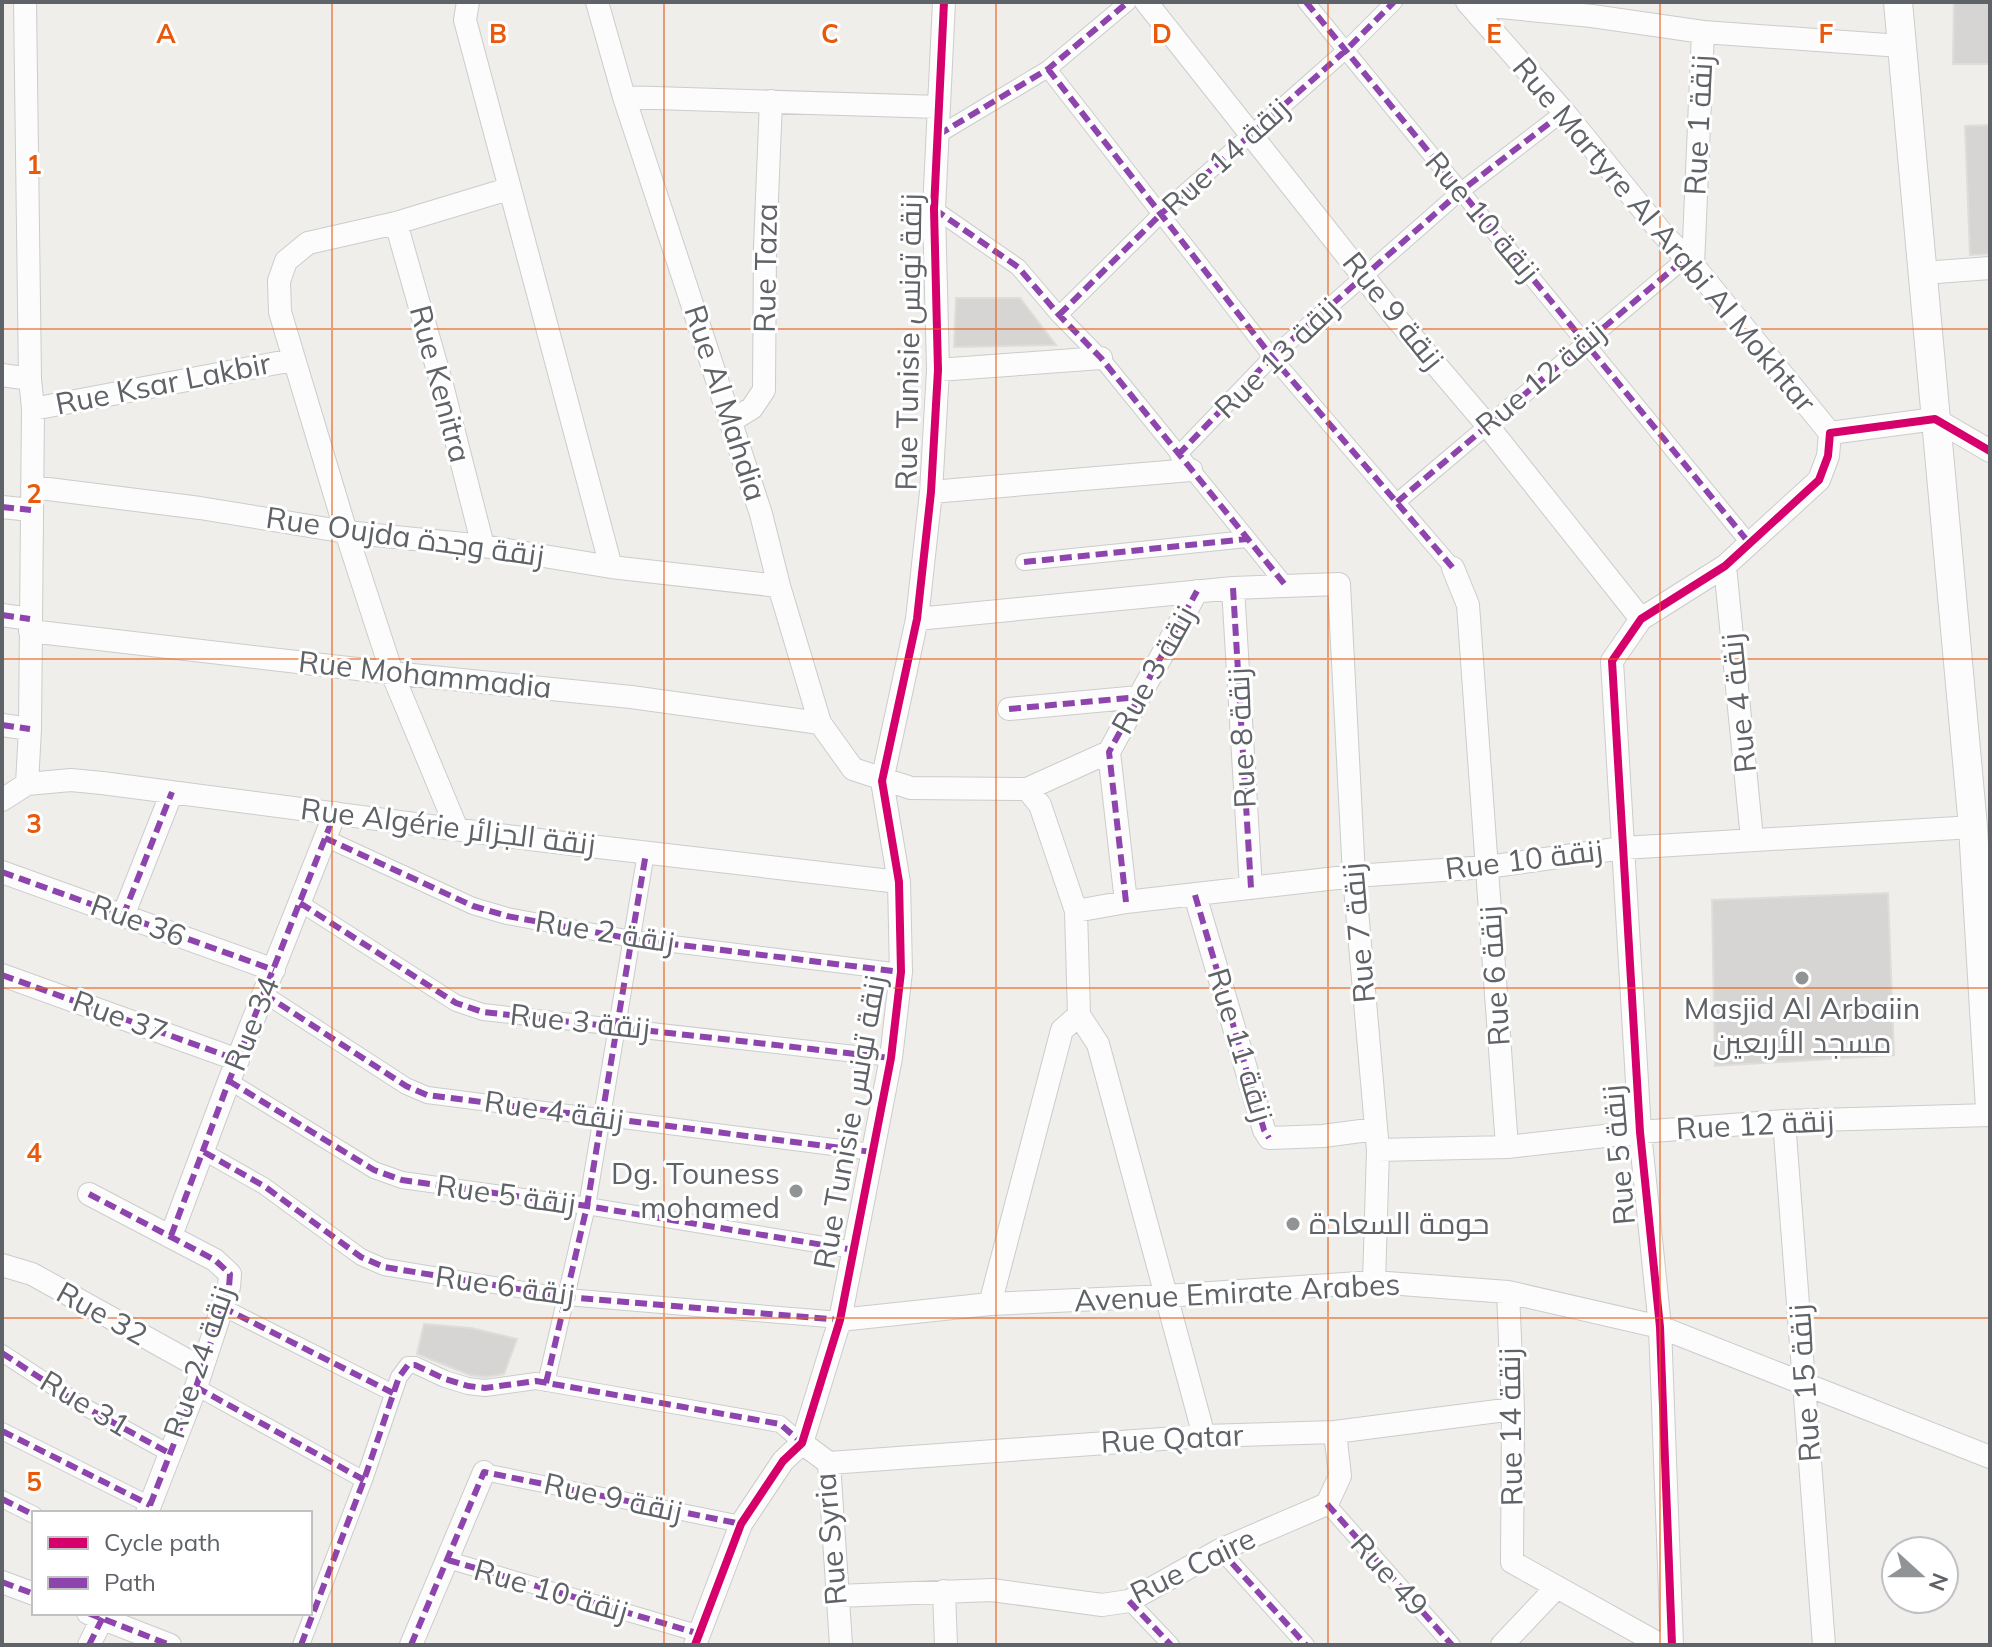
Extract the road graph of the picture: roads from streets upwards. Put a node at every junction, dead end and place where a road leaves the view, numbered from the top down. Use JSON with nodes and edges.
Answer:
{"nodes":[{"id":1,"x":25,"y":2,"type":"edge"},
{"id":2,"x":468,"y":2,"type":"edge"},
{"id":3,"x":597,"y":2,"type":"edge"},
{"id":4,"x":944,"y":2,"type":"edge"},
{"id":5,"x":1128,"y":2,"type":"edge"},
{"id":6,"x":1146,"y":2,"type":"edge"},
{"id":7,"x":1306,"y":2,"type":"edge"},
{"id":8,"x":1394,"y":2,"type":"edge"},
{"id":9,"x":1898,"y":2,"type":"edge"},
{"id":10,"x":1468,"y":3,"type":"edge"},
{"id":11,"x":1703,"y":32,"type":"junction"},
{"id":12,"x":1901,"y":46,"type":"junction"},
{"id":13,"x":1345,"y":51,"type":"junction"},
{"id":14,"x":1048,"y":69,"type":"junction"},
{"id":15,"x":624,"y":97,"type":"junction"},
{"id":16,"x":771,"y":101,"type":"junction"},
{"id":17,"x":939,"y":107,"type":"junction"},
{"id":18,"x":1564,"y":112,"type":"junction"},
{"id":19,"x":938,"y":135,"type":"junction"},
{"id":20,"x":1251,"y":135,"type":"junction"},
{"id":21,"x":508,"y":189,"type":"junction"},
{"id":22,"x":1461,"y":191,"type":"junction"},
{"id":23,"x":934,"y":209,"type":"junction"},
{"id":24,"x":1162,"y":213,"type":"junction"},
{"id":25,"x":396,"y":223,"type":"junction"},
{"id":26,"x":1689,"y":262,"type":"junction"},
{"id":27,"x":1990,"y":268,"type":"edge"},
{"id":28,"x":1923,"y":273,"type":"junction"},
{"id":29,"x":1363,"y":276,"type":"junction"},
{"id":30,"x":1059,"y":315,"type":"junction"},
{"id":31,"x":1585,"y":341,"type":"junction"},
{"id":32,"x":1272,"y":357,"type":"junction"},
{"id":33,"x":1101,"y":358,"type":"junction"},
{"id":34,"x":293,"y":360,"type":"junction"},
{"id":35,"x":938,"y":370,"type":"junction"},
{"id":36,"x":2,"y":375,"type":"edge"},
{"id":37,"x":30,"y":379,"type":"junction"},
{"id":38,"x":33,"y":409,"type":"junction"},
{"id":39,"x":1935,"y":419,"type":"junction"},
{"id":40,"x":731,"y":421,"type":"junction"},
{"id":41,"x":1487,"y":425,"type":"junction"},
{"id":42,"x":1830,"y":433,"type":"junction"},
{"id":43,"x":1990,"y":451,"type":"edge"},
{"id":44,"x":1184,"y":463,"type":"junction"},
{"id":45,"x":32,"y":487,"type":"junction"},
{"id":46,"x":931,"y":492,"type":"junction"},
{"id":47,"x":1397,"y":502,"type":"junction"},
{"id":48,"x":2,"y":507,"type":"edge"},
{"id":49,"x":31,"y":510,"type":"junction"},
{"id":50,"x":346,"y":532,"type":"junction"},
{"id":51,"x":1247,"y":539,"type":"junction"},
{"id":52,"x":1750,"y":544,"type":"junction"},
{"id":53,"x":483,"y":546,"type":"junction"},
{"id":54,"x":1024,"y":562,"type":"dead end"},
{"id":55,"x":1725,"y":566,"type":"junction"},
{"id":56,"x":611,"y":567,"type":"junction"},
{"id":57,"x":1453,"y":568,"type":"joint"},
{"id":58,"x":779,"y":586,"type":"junction"},
{"id":59,"x":1286,"y":586,"type":"junction"},
{"id":60,"x":1233,"y":588,"type":"junction"},
{"id":61,"x":1197,"y":591,"type":"junction"},
{"id":62,"x":2,"y":615,"type":"edge"},
{"id":63,"x":917,"y":619,"type":"junction"},
{"id":64,"x":1641,"y":619,"type":"junction"},
{"id":65,"x":30,"y":625,"type":"junction"},
{"id":66,"x":392,"y":673,"type":"junction"},
{"id":67,"x":1139,"y":697,"type":"junction"},
{"id":68,"x":1009,"y":709,"type":"dead end"},
{"id":69,"x":820,"y":723,"type":"junction"},
{"id":70,"x":2,"y":725,"type":"edge"},
{"id":71,"x":30,"y":729,"type":"junction"},
{"id":72,"x":1109,"y":752,"type":"junction"},
{"id":73,"x":882,"y":781,"type":"junction"},
{"id":74,"x":27,"y":784,"type":"junction"},
{"id":75,"x":1027,"y":789,"type":"junction"},
{"id":76,"x":172,"y":792,"type":"junction"},
{"id":77,"x":2,"y":800,"type":"edge"},
{"id":78,"x":335,"y":813,"type":"junction"},
{"id":79,"x":1973,"y":827,"type":"junction"},
{"id":80,"x":457,"y":829,"type":"junction"},
{"id":81,"x":325,"y":838,"type":"junction"},
{"id":82,"x":1752,"y":839,"type":"junction"},
{"id":83,"x":1623,"y":848,"type":"junction"},
{"id":84,"x":646,"y":853,"type":"junction"},
{"id":85,"x":1487,"y":867,"type":"junction"},
{"id":86,"x":2,"y":872,"type":"edge"},
{"id":87,"x":1354,"y":876,"type":"junction"},
{"id":88,"x":899,"y":882,"type":"junction"},
{"id":89,"x":1251,"y":888,"type":"junction"},
{"id":90,"x":1195,"y":895,"type":"junction"},
{"id":91,"x":1126,"y":902,"type":"junction"},
{"id":92,"x":300,"y":903,"type":"junction"},
{"id":93,"x":1076,"y":911,"type":"junction"},
{"id":94,"x":123,"y":916,"type":"junction"},
{"id":95,"x":632,"y":939,"type":"junction"},
{"id":96,"x":274,"y":970,"type":"junction"},
{"id":97,"x":901,"y":972,"type":"junction"},
{"id":98,"x":2,"y":975,"type":"edge"},
{"id":99,"x":264,"y":994,"type":"junction"},
{"id":100,"x":1079,"y":1015,"type":"junction"},
{"id":101,"x":617,"y":1025,"type":"junction"},
{"id":102,"x":891,"y":1058,"type":"junction"},
{"id":103,"x":238,"y":1060,"type":"junction"},
{"id":104,"x":229,"y":1081,"type":"junction"},
{"id":105,"x":1990,"y":1112,"type":"edge"},
{"id":106,"x":601,"y":1118,"type":"junction"},
{"id":107,"x":1784,"y":1121,"type":"junction"},
{"id":108,"x":1640,"y":1132,"type":"junction"},
{"id":109,"x":1377,"y":1140,"type":"junction"},
{"id":110,"x":1507,"y":1147,"type":"junction"},
{"id":111,"x":204,"y":1152,"type":"junction"},
{"id":112,"x":872,"y":1152,"type":"junction"},
{"id":113,"x":89,"y":1194,"type":"dead end"},
{"id":114,"x":587,"y":1206,"type":"junction"},
{"id":115,"x":171,"y":1236,"type":"junction"},
{"id":116,"x":854,"y":1250,"type":"junction"},
{"id":117,"x":2,"y":1265,"type":"edge"},
{"id":118,"x":1374,"y":1282,"type":"junction"},
{"id":119,"x":1508,"y":1292,"type":"junction"},
{"id":120,"x":1166,"y":1296,"type":"junction"},
{"id":121,"x":567,"y":1297,"type":"junction"},
{"id":122,"x":990,"y":1304,"type":"junction"},
{"id":123,"x":222,"y":1307,"type":"junction"},
{"id":124,"x":840,"y":1320,"type":"junction"},
{"id":125,"x":1660,"y":1327,"type":"junction"},
{"id":126,"x":2,"y":1353,"type":"edge"},
{"id":127,"x":198,"y":1377,"type":"junction"},
{"id":128,"x":546,"y":1383,"type":"junction"},
{"id":129,"x":1806,"y":1383,"type":"junction"},
{"id":130,"x":393,"y":1393,"type":"junction"},
{"id":131,"x":1513,"y":1409,"type":"junction"},
{"id":132,"x":2,"y":1431,"type":"edge"},
{"id":133,"x":1335,"y":1432,"type":"junction"},
{"id":134,"x":1204,"y":1436,"type":"junction"},
{"id":135,"x":802,"y":1443,"type":"junction"},
{"id":136,"x":169,"y":1453,"type":"junction"},
{"id":137,"x":1990,"y":1457,"type":"edge"},
{"id":138,"x":829,"y":1463,"type":"junction"},
{"id":139,"x":484,"y":1472,"type":"joint"},
{"id":140,"x":364,"y":1480,"type":"junction"},
{"id":141,"x":2,"y":1499,"type":"edge"},
{"id":142,"x":1327,"y":1504,"type":"junction"},
{"id":143,"x":148,"y":1509,"type":"edge"},
{"id":144,"x":32,"y":1514,"type":"edge"},
{"id":145,"x":741,"y":1524,"type":"junction"},
{"id":146,"x":1220,"y":1550,"type":"junction"},
{"id":147,"x":448,"y":1560,"type":"junction"},
{"id":148,"x":2,"y":1582,"type":"edge"},
{"id":149,"x":1557,"y":1587,"type":"junction"},
{"id":150,"x":944,"y":1591,"type":"junction"},
{"id":151,"x":32,"y":1593,"type":"edge"},
{"id":152,"x":314,"y":1596,"type":"edge"},
{"id":153,"x":837,"y":1596,"type":"junction"},
{"id":154,"x":1129,"y":1601,"type":"junction"},
{"id":155,"x":98,"y":1615,"type":"edge"},
{"id":156,"x":309,"y":1615,"type":"edge"},
{"id":157,"x":698,"y":1640,"type":"edge"},
{"id":158,"x":89,"y":1645,"type":"edge"},
{"id":159,"x":170,"y":1645,"type":"edge"},
{"id":160,"x":301,"y":1645,"type":"edge"},
{"id":161,"x":411,"y":1645,"type":"edge"},
{"id":162,"x":841,"y":1645,"type":"edge"},
{"id":163,"x":946,"y":1645,"type":"edge"},
{"id":164,"x":1171,"y":1645,"type":"edge"},
{"id":165,"x":1306,"y":1645,"type":"edge"},
{"id":166,"x":1452,"y":1645,"type":"edge"},
{"id":167,"x":1502,"y":1645,"type":"edge"},
{"id":168,"x":1661,"y":1645,"type":"edge"},
{"id":169,"x":1672,"y":1645,"type":"edge"},
{"id":170,"x":1824,"y":1645,"type":"edge"}],
"edges":[{"from":1,"to":37,"type":"street"},
{"from":2,"to":21,"type":"street"},
{"from":3,"to":15,"type":"street","name":"Rue Al Mahdia"},
{"from":4,"to":17,"type":"street","name":"Rue Tunisie زنقة تونس"},
{"from":5,"to":14,"type":"street"},
{"from":6,"to":20,"type":"street","name":"Rue 9 زنقة"},
{"from":7,"to":13,"type":"street","name":"Rue 10 زنقة"},
{"from":8,"to":13,"type":"street","name":"Rue 14 زنقة"},
{"from":9,"to":12,"type":"street"},
{"from":10,"to":11,"type":"street","name":"Rue 1 زنقة"},
{"from":10,"to":18,"type":"street","name":"Rue Martyre Al Arabi Al Mokhtar"},
{"from":11,"to":12,"type":"street","name":"Rue 1 زنقة"},
{"from":11,"to":26,"type":"street","name":"Rue 1 زنقة"},
{"from":12,"to":28,"type":"street"},
{"from":13,"to":20,"type":"street","name":"Rue 14 زنقة"},
{"from":13,"to":22,"type":"street","name":"Rue 10 زنقة"},
{"from":14,"to":19,"type":"street"},
{"from":14,"to":24,"type":"street"},
{"from":15,"to":16,"type":"street"},
{"from":15,"to":40,"type":"street","name":"Rue Al Mahdia"},
{"from":16,"to":17,"type":"street"},
{"from":16,"to":40,"type":"street","name":"Rue Taza"},
{"from":17,"to":19,"type":"street","name":"Rue Tunisie زنقة تونس"},
{"from":18,"to":22,"type":"street","name":"Rue 13 زنقة"},
{"from":18,"to":26,"type":"street","name":"Rue Martyre Al Arabi Al Mokhtar"},
{"from":19,"to":23,"type":"street","name":"Rue Tunisie زنقة تونس"},
{"from":20,"to":24,"type":"street","name":"Rue 14 زنقة"},
{"from":20,"to":29,"type":"street","name":"Rue 9 زنقة"},
{"from":21,"to":25,"type":"street"},
{"from":21,"to":56,"type":"street"},
{"from":22,"to":29,"type":"street","name":"Rue 13 زنقة"},
{"from":22,"to":31,"type":"street","name":"Rue 10 زنقة"},
{"from":23,"to":30,"type":"street"},
{"from":23,"to":35,"type":"street","name":"Rue Tunisie زنقة تونس"},
{"from":24,"to":30,"type":"street","name":"Rue 14 زنقة"},
{"from":24,"to":32,"type":"street"},
{"from":25,"to":34,"type":"street"},
{"from":25,"to":53,"type":"street","name":"Rue Kenitra"},
{"from":26,"to":31,"type":"street","name":"Rue 12 زنقة"},
{"from":26,"to":42,"type":"street","name":"Rue Martyre Al Arabi Al Mokhtar"},
{"from":27,"to":28,"type":"street"},
{"from":28,"to":39,"type":"street"},
{"from":29,"to":32,"type":"street","name":"Rue 13 زنقة"},
{"from":29,"to":41,"type":"street","name":"Rue 9 زنقة"},
{"from":30,"to":33,"type":"street"},
{"from":31,"to":41,"type":"street","name":"Rue 12 زنقة"},
{"from":31,"to":52,"type":"street","name":"Rue 10 زنقة"},
{"from":32,"to":44,"type":"street","name":"Rue 13 زنقة"},
{"from":32,"to":47,"type":"street"},
{"from":33,"to":35,"type":"street"},
{"from":33,"to":44,"type":"street"},
{"from":34,"to":38,"type":"street","name":"Rue Ksar Lakbir"},
{"from":34,"to":50,"type":"street"},
{"from":35,"to":46,"type":"street","name":"Rue Tunisie زنقة تونس"},
{"from":36,"to":37,"type":"street"},
{"from":37,"to":38,"type":"street"},
{"from":38,"to":45,"type":"street"},
{"from":39,"to":42,"type":"street"},
{"from":39,"to":43,"type":"street"},
{"from":39,"to":79,"type":"street"},
{"from":40,"to":58,"type":"street","name":"Rue Al Mahdia"},
{"from":41,"to":47,"type":"street","name":"Rue 12 زنقة"},
{"from":41,"to":64,"type":"street","name":"Rue 9 زنقة"},
{"from":42,"to":52,"type":"street"},
{"from":44,"to":46,"type":"street"},
{"from":44,"to":51,"type":"street"},
{"from":45,"to":49,"type":"street"},
{"from":45,"to":50,"type":"street","name":"Rue Oujda زنقة وجدة"},
{"from":46,"to":63,"type":"street","name":"Rue Tunisie زنقة تونس"},
{"from":47,"to":57,"type":"street"},
{"from":48,"to":49,"type":"street"},
{"from":49,"to":65,"type":"street"},
{"from":50,"to":53,"type":"street","name":"Rue Oujda زنقة وجدة"},
{"from":50,"to":66,"type":"street"},
{"from":51,"to":54,"type":"street"},
{"from":51,"to":59,"type":"street"},
{"from":52,"to":55,"type":"street"},
{"from":53,"to":56,"type":"street","name":"Rue Oujda زنقة وجدة"},
{"from":55,"to":64,"type":"street"},
{"from":55,"to":82,"type":"street","name":"Rue 4 زنقة"},
{"from":56,"to":58,"type":"street","name":"Rue Oujda زنقة وجدة"},
{"from":57,"to":85,"type":"street","name":"Rue 6 زنقة"},
{"from":58,"to":69,"type":"street","name":"Rue Al Mahdia"},
{"from":59,"to":60,"type":"street"},
{"from":59,"to":87,"type":"street","name":"Rue 7 زنقة"},
{"from":60,"to":61,"type":"street"},
{"from":60,"to":89,"type":"street","name":"Rue 8 زنقة"},
{"from":61,"to":63,"type":"street"},
{"from":61,"to":67,"type":"street","name":"Rue 3 زنقة"},
{"from":62,"to":65,"type":"street"},
{"from":63,"to":73,"type":"street","name":"Rue Tunisie زنقة تونس"},
{"from":64,"to":83,"type":"street","name":"Rue 5 زنقة"},
{"from":65,"to":66,"type":"street","name":"Rue Mohammadia"},
{"from":65,"to":71,"type":"street"},
{"from":66,"to":69,"type":"street","name":"Rue Mohammadia"},
{"from":66,"to":80,"type":"street"},
{"from":67,"to":68,"type":"street"},
{"from":67,"to":72,"type":"street","name":"Rue 3 زنقة"},
{"from":69,"to":73,"type":"street","name":"Rue Al Mahdia"},
{"from":70,"to":71,"type":"street"},
{"from":71,"to":74,"type":"street"},
{"from":72,"to":75,"type":"street","name":"Rue 3 زنقة"},
{"from":72,"to":91,"type":"street"},
{"from":73,"to":75,"type":"street","name":"Rue 3 زنقة"},
{"from":73,"to":88,"type":"street","name":"Rue Tunisie زنقة تونس"},
{"from":74,"to":76,"type":"street","name":"Rue Algérie زنقة الجزائر"},
{"from":74,"to":77,"type":"street","name":"Rue Algérie زنقة الجزائر"},
{"from":75,"to":93,"type":"street"},
{"from":76,"to":78,"type":"street","name":"Rue Algérie زنقة الجزائر"},
{"from":76,"to":94,"type":"street"},
{"from":78,"to":80,"type":"street","name":"Rue Algérie زنقة الجزائر"},
{"from":78,"to":81,"type":"street","name":"Rue 34"},
{"from":79,"to":82,"type":"street","name":"Rue 10 زنقة"},
{"from":79,"to":105,"type":"street"},
{"from":80,"to":84,"type":"street","name":"Rue Algérie زنقة الجزائر"},
{"from":81,"to":92,"type":"street","name":"Rue 34"},
{"from":81,"to":95,"type":"street","name":"Rue 2 زنقة"},
{"from":82,"to":83,"type":"street","name":"Rue 10 زنقة"},
{"from":83,"to":85,"type":"street","name":"Rue 10 زنقة"},
{"from":83,"to":108,"type":"street","name":"Rue 5 زنقة"},
{"from":84,"to":88,"type":"street","name":"Rue Algérie زنقة الجزائر"},
{"from":84,"to":95,"type":"street"},
{"from":85,"to":87,"type":"street","name":"Rue 10 زنقة"},
{"from":85,"to":110,"type":"street","name":"Rue 6 زنقة"},
{"from":86,"to":94,"type":"street","name":"Rue 36"},
{"from":87,"to":89,"type":"street","name":"Rue 10 زنقة"},
{"from":87,"to":109,"type":"street","name":"Rue 7 زنقة"},
{"from":88,"to":97,"type":"street","name":"Rue Tunisie زنقة تونس"},
{"from":89,"to":90,"type":"street","name":"Rue 10 زنقة"},
{"from":90,"to":91,"type":"street","name":"Rue 10 زنقة"},
{"from":90,"to":109,"type":"street","name":"Rue 11 زنقة"},
{"from":91,"to":93,"type":"street","name":"Rue 10 زنقة"},
{"from":92,"to":96,"type":"street","name":"Rue 34"},
{"from":92,"to":101,"type":"street","name":"Rue 3 زنقة"},
{"from":93,"to":100,"type":"street"},
{"from":94,"to":96,"type":"street","name":"Rue 36"},
{"from":95,"to":97,"type":"street","name":"Rue 2 زنقة"},
{"from":95,"to":101,"type":"street"},
{"from":96,"to":99,"type":"street","name":"Rue 34"},
{"from":97,"to":102,"type":"street","name":"Rue Tunisie زنقة تونس"},
{"from":98,"to":103,"type":"street","name":"Rue 37"},
{"from":99,"to":103,"type":"street","name":"Rue 34"},
{"from":99,"to":106,"type":"street","name":"Rue 4 زنقة"},
{"from":100,"to":120,"type":"street"},
{"from":100,"to":122,"type":"street"},
{"from":101,"to":102,"type":"street","name":"Rue 3 زنقة"},
{"from":101,"to":106,"type":"street"},
{"from":102,"to":112,"type":"street","name":"Rue Tunisie زنقة تونس"},
{"from":103,"to":104,"type":"street","name":"Rue 34"},
{"from":104,"to":111,"type":"street","name":"Rue 34"},
{"from":104,"to":114,"type":"street","name":"Rue 5 زنقة"},
{"from":105,"to":107,"type":"street","name":"Rue 12 زنقة"},
{"from":106,"to":112,"type":"street","name":"Rue 4 زنقة"},
{"from":106,"to":114,"type":"street"},
{"from":107,"to":108,"type":"street","name":"Rue 12 زنقة"},
{"from":107,"to":129,"type":"street","name":"Rue 15 زنقة"},
{"from":108,"to":110,"type":"street","name":"Rue 12 زنقة"},
{"from":108,"to":125,"type":"street","name":"Rue 5 زنقة"},
{"from":109,"to":110,"type":"street","name":"Rue 12 زنقة"},
{"from":109,"to":118,"type":"street","name":"Rue 7 زنقة"},
{"from":111,"to":115,"type":"street","name":"Rue 34"},
{"from":111,"to":121,"type":"street","name":"Rue 6 زنقة"},
{"from":112,"to":116,"type":"street","name":"Rue Tunisie زنقة تونس"},
{"from":113,"to":115,"type":"street","name":"Rue 24 زنقة"},
{"from":114,"to":116,"type":"street","name":"Rue 5 زنقة"},
{"from":114,"to":121,"type":"street"},
{"from":115,"to":123,"type":"street","name":"Rue 24 زنقة"},
{"from":116,"to":124,"type":"street","name":"Rue Tunisie زنقة تونس"},
{"from":117,"to":127,"type":"street","name":"Rue 32"},
{"from":118,"to":119,"type":"street","name":"Avenue Emirate Arabes"},
{"from":118,"to":120,"type":"street","name":"Avenue Emirate Arabes"},
{"from":119,"to":125,"type":"street","name":"Avenue Emirate Arabes"},
{"from":119,"to":131,"type":"street","name":"Rue 14 زنقة"},
{"from":120,"to":122,"type":"street","name":"Avenue Emirate Arabes"},
{"from":120,"to":134,"type":"street"},
{"from":121,"to":124,"type":"street","name":"Rue 6 زنقة"},
{"from":121,"to":128,"type":"street"},
{"from":122,"to":124,"type":"street","name":"Avenue Emirate Arabes"},
{"from":123,"to":127,"type":"street","name":"Rue 24 زنقة"},
{"from":123,"to":130,"type":"street"},
{"from":124,"to":135,"type":"street","name":"Rue Tunisie زنقة تونس"},
{"from":125,"to":129,"type":"street","name":"Avenue Emirate Arabes"},
{"from":125,"to":169,"type":"street","name":"Rue 5 زنقة"},
{"from":126,"to":136,"type":"street","name":"Rue 31"},
{"from":127,"to":136,"type":"street","name":"Rue 24 زنقة"},
{"from":127,"to":140,"type":"street"},
{"from":128,"to":130,"type":"street"},
{"from":128,"to":135,"type":"street"},
{"from":129,"to":137,"type":"street","name":"Avenue Emirate Arabes"},
{"from":129,"to":170,"type":"street","name":"Rue 15 زنقة"},
{"from":130,"to":140,"type":"street"},
{"from":131,"to":133,"type":"street","name":"Rue Qatar"},
{"from":131,"to":149,"type":"street","name":"Rue 14 زنقة"},
{"from":132,"to":143,"type":"street"},
{"from":133,"to":134,"type":"street","name":"Rue Qatar"},
{"from":133,"to":142,"type":"street"},
{"from":134,"to":138,"type":"street","name":"Rue Qatar"},
{"from":135,"to":138,"type":"street","name":"Rue Syria"},
{"from":135,"to":145,"type":"street","name":"Rue Tunisie زنقة تونس"},
{"from":136,"to":143,"type":"street","name":"Rue 24 زنقة"},
{"from":138,"to":153,"type":"street","name":"Rue Syria"},
{"from":139,"to":145,"type":"street","name":"Rue 9 زنقة"},
{"from":139,"to":147,"type":"street"},
{"from":140,"to":152,"type":"street"},
{"from":141,"to":144,"type":"street"},
{"from":142,"to":146,"type":"street","name":"Rue Caire"},
{"from":142,"to":166,"type":"street","name":"Rue 49"},
{"from":145,"to":157,"type":"street","name":"Rue Tunisie زنقة تونس"},
{"from":146,"to":154,"type":"street","name":"Rue Caire"},
{"from":146,"to":165,"type":"street"},
{"from":147,"to":157,"type":"street","name":"Rue 10 زنقة"},
{"from":147,"to":161,"type":"street"},
{"from":148,"to":151,"type":"street"},
{"from":149,"to":167,"type":"street"},
{"from":149,"to":168,"type":"street"},
{"from":150,"to":153,"type":"street","name":"Rue Caire"},
{"from":150,"to":154,"type":"street","name":"Rue Caire"},
{"from":150,"to":163,"type":"street"},
{"from":153,"to":162,"type":"street","name":"Rue Syria"},
{"from":154,"to":164,"type":"street"},
{"from":155,"to":158,"type":"street"},
{"from":155,"to":159,"type":"street"},
{"from":156,"to":160,"type":"street"}]}
